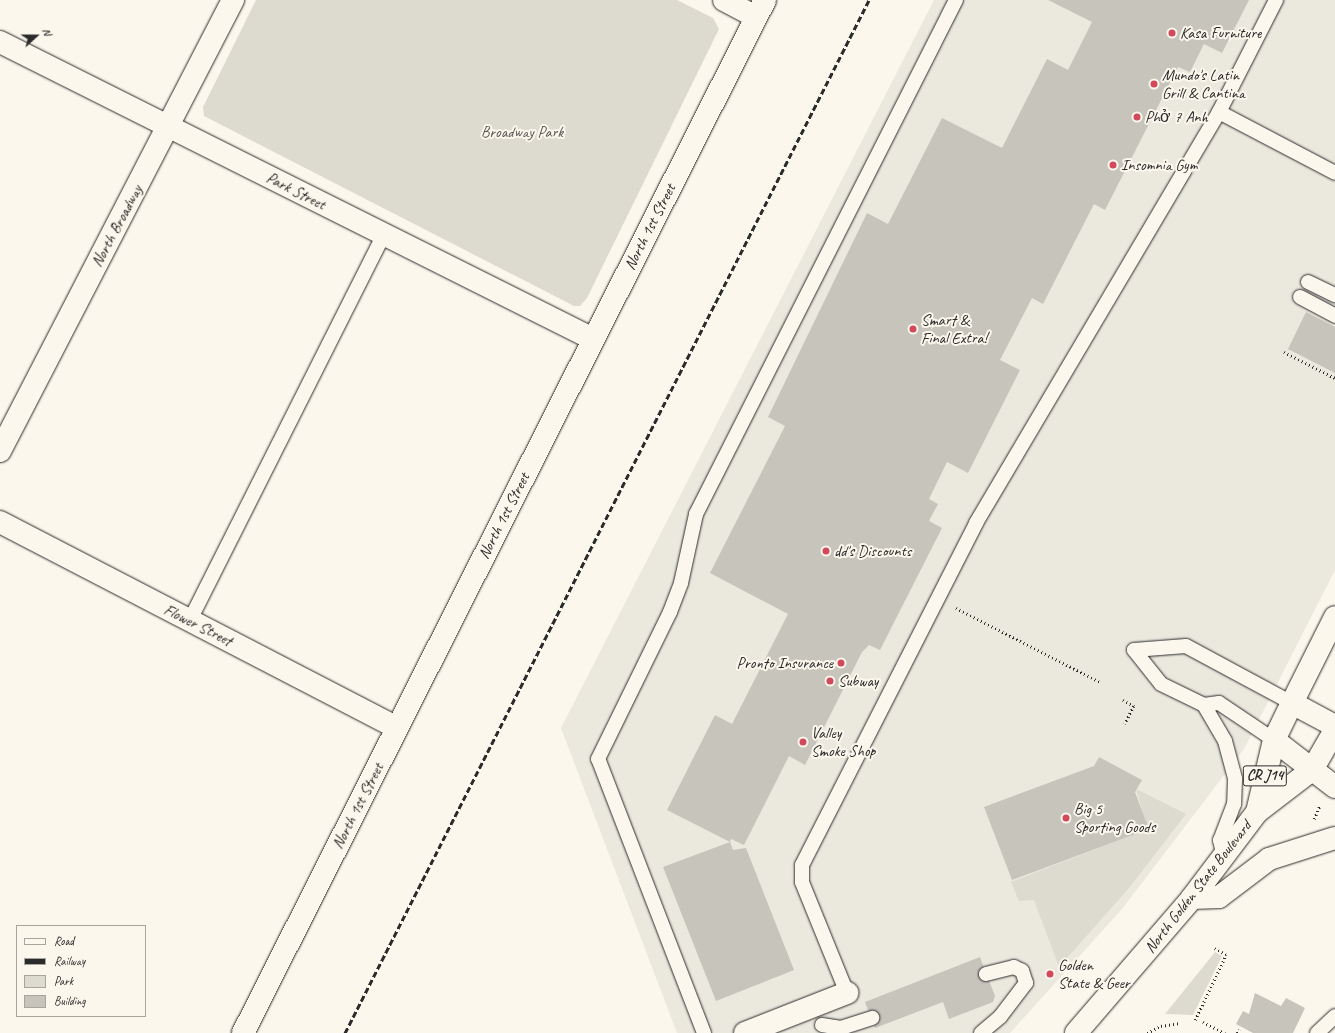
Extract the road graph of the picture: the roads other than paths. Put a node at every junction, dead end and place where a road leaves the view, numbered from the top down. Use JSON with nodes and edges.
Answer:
{"nodes":[{"id":1,"x":233,"y":0,"type":"edge"},
{"id":2,"x":724,"y":0,"type":"edge"},
{"id":3,"x":956,"y":0,"type":"edge"},
{"id":4,"x":1276,"y":0,"type":"edge"},
{"id":5,"x":761,"y":8,"type":"edge"},
{"id":6,"x":0,"y":42,"type":"edge"},
{"id":7,"x":1219,"y":112,"type":"junction"},
{"id":8,"x":169,"y":127,"type":"junction"},
{"id":9,"x":1335,"y":173,"type":"edge"},
{"id":10,"x":384,"y":235,"type":"junction"},
{"id":11,"x":1308,"y":282,"type":"dead end"},
{"id":12,"x":1335,"y":295,"type":"edge"},
{"id":13,"x":1300,"y":297,"type":"dead end"},
{"id":14,"x":1335,"y":316,"type":"edge"},
{"id":15,"x":593,"y":340,"type":"junction"},
{"id":16,"x":0,"y":451,"type":"edge"},
{"id":17,"x":0,"y":522,"type":"edge"},
{"id":18,"x":1335,"y":617,"type":"edge"},
{"id":19,"x":190,"y":620,"type":"junction"},
{"id":20,"x":1292,"y":703,"type":"junction"},
{"id":21,"x":1204,"y":705,"type":"junction"},
{"id":22,"x":1335,"y":726,"type":"edge"},
{"id":23,"x":397,"y":728,"type":"junction"},
{"id":24,"x":1335,"y":730,"type":"edge"},
{"id":25,"x":1274,"y":740,"type":"junction"},
{"id":26,"x":1312,"y":770,"type":"junction"},
{"id":27,"x":1335,"y":787,"type":"edge"},
{"id":28,"x":1257,"y":812,"type":"junction"},
{"id":29,"x":1335,"y":838,"type":"edge"},
{"id":30,"x":1224,"y":857,"type":"junction"},
{"id":31,"x":1192,"y":898,"type":"junction"},
{"id":32,"x":986,"y":974,"type":"dead end"},
{"id":33,"x":847,"y":992,"type":"joint"},
{"id":34,"x":1335,"y":1016,"type":"edge"},
{"id":35,"x":872,"y":1018,"type":"dead end"},
{"id":36,"x":822,"y":1021,"type":"edge"},
{"id":37,"x":243,"y":1033,"type":"edge"},
{"id":38,"x":704,"y":1033,"type":"edge"},
{"id":39,"x":745,"y":1033,"type":"edge"},
{"id":40,"x":981,"y":1033,"type":"edge"},
{"id":41,"x":1076,"y":1033,"type":"edge"},
{"id":42,"x":1317,"y":1033,"type":"edge"}],
"edges":[{"from":1,"to":8,"type":"street","name":"North Broadway"},
{"from":2,"to":5,"type":"street"},
{"from":3,"to":38,"type":"lane"},
{"from":4,"to":7,"type":"lane"},
{"from":5,"to":15,"type":"street","name":"North 1st Street"},
{"from":6,"to":8,"type":"street","name":"Park Street"},
{"from":7,"to":9,"type":"lane"},
{"from":7,"to":33,"type":"lane"},
{"from":8,"to":10,"type":"street","name":"Park Street"},
{"from":8,"to":16,"type":"street","name":"North Broadway"},
{"from":10,"to":15,"type":"street","name":"Park Street"},
{"from":10,"to":19,"type":"lane"},
{"from":11,"to":12,"type":"lane"},
{"from":13,"to":14,"type":"lane"},
{"from":15,"to":23,"type":"street","name":"North 1st Street"},
{"from":17,"to":19,"type":"street","name":"Flower Street"},
{"from":18,"to":20,"type":"street","name":"North Golden State Boulevard"},
{"from":19,"to":23,"type":"street","name":"Flower Street"},
{"from":20,"to":21,"type":"lane"},
{"from":20,"to":22,"type":"street"},
{"from":20,"to":25,"type":"street","name":"North Golden State Boulevard","number":"CR J14"},
{"from":21,"to":25,"type":"lane"},
{"from":21,"to":30,"type":"lane"},
{"from":23,"to":37,"type":"street","name":"North 1st Street"},
{"from":24,"to":26,"type":"street","name":"North Golden State Boulevard"},
{"from":25,"to":26,"type":"street","number":"CR J14"},
{"from":25,"to":28,"type":"street","name":"North Golden State Boulevard","number":"CR J14"},
{"from":26,"to":27,"type":"street","number":"CR J14"},
{"from":26,"to":28,"type":"street","name":"North Golden State Boulevard"},
{"from":28,"to":30,"type":"street","name":"North Golden State Boulevard","number":"CR J14"},
{"from":29,"to":31,"type":"street"},
{"from":30,"to":31,"type":"street","name":"North Golden State Boulevard","number":"CR J14"},
{"from":31,"to":41,"type":"street","name":"North Golden State Boulevard","number":"CR J14"},
{"from":32,"to":40,"type":"lane"},
{"from":33,"to":36,"type":"street"},
{"from":34,"to":42,"type":"lane"},
{"from":35,"to":36,"type":"lane"},
{"from":36,"to":39,"type":"street"}]}
